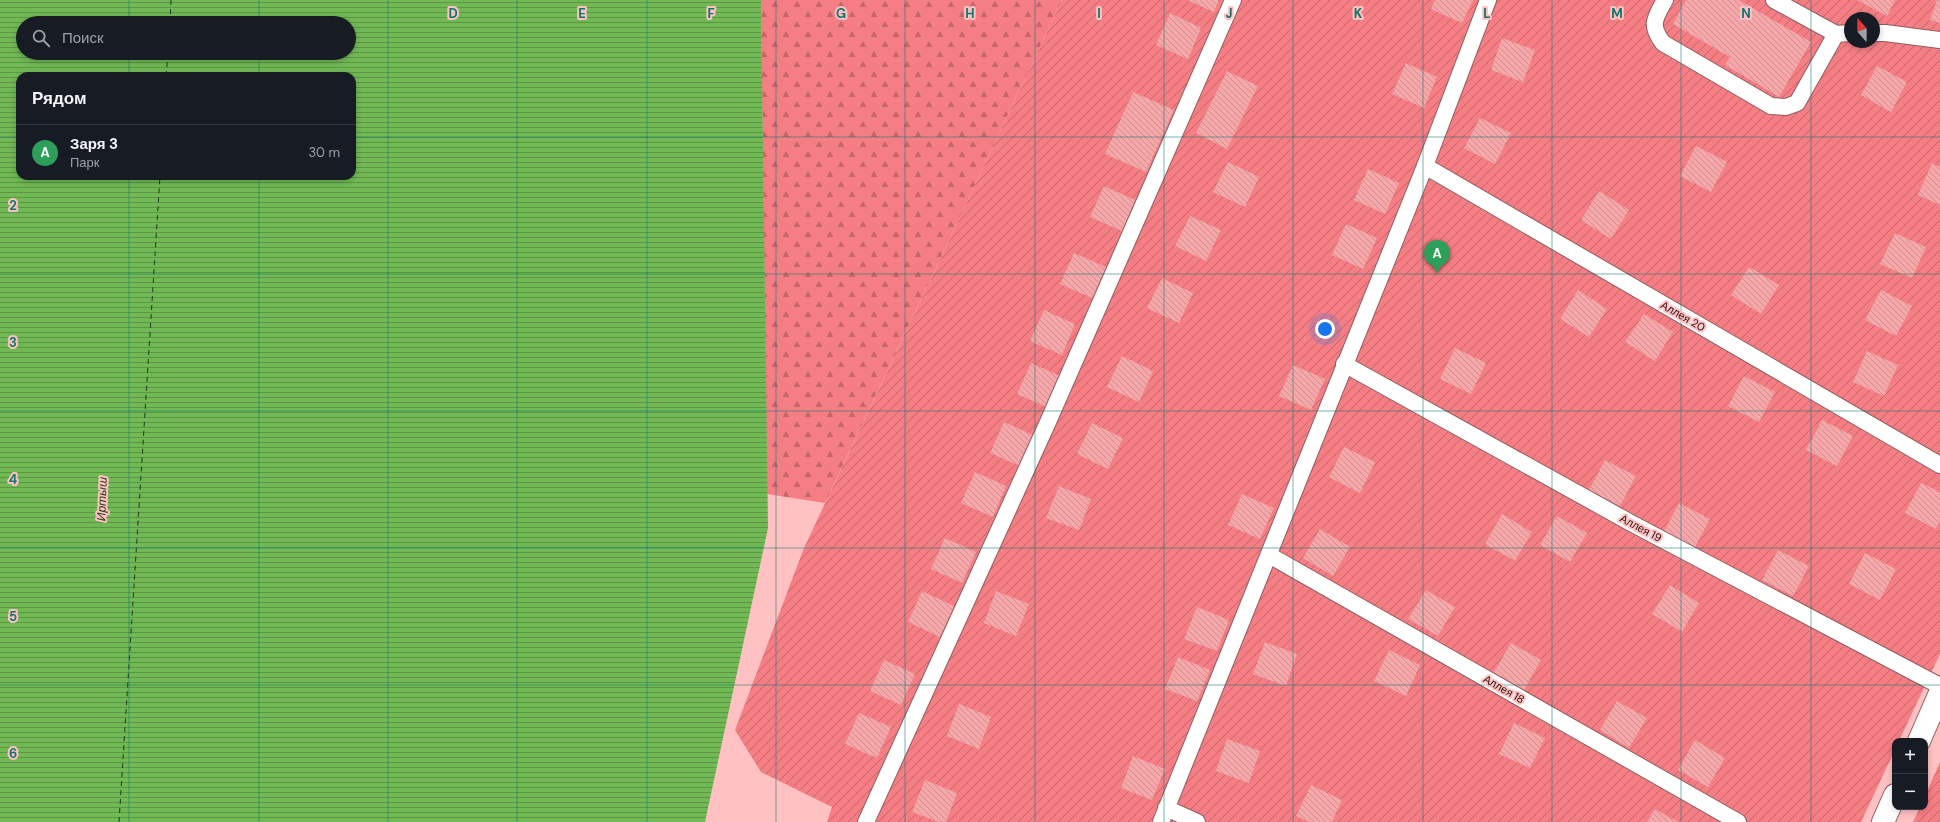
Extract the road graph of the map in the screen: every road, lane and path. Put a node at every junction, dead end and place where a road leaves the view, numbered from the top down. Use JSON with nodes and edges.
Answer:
{"nodes":[{"id":1,"x":1233,"y":0,"type":"edge"},
{"id":2,"x":1488,"y":0,"type":"edge"},
{"id":3,"x":1665,"y":0,"type":"edge"},
{"id":4,"x":1774,"y":0,"type":"edge"},
{"id":5,"x":1880,"y":33,"type":"edge"},
{"id":6,"x":1843,"y":34,"type":"edge"},
{"id":7,"x":1940,"y":40,"type":"edge"},
{"id":8,"x":1425,"y":166,"type":"junction"},
{"id":9,"x":1344,"y":364,"type":"junction"},
{"id":10,"x":1940,"y":465,"type":"edge"},
{"id":11,"x":1269,"y":555,"type":"junction"},
{"id":12,"x":1940,"y":686,"type":"edge"},
{"id":13,"x":1940,"y":693,"type":"edge"},
{"id":14,"x":1920,"y":738,"type":"edge"},
{"id":15,"x":1892,"y":802,"type":"edge"},
{"id":16,"x":1164,"y":815,"type":"edge"},
{"id":17,"x":866,"y":822,"type":"edge"},
{"id":18,"x":1197,"y":822,"type":"edge"},
{"id":19,"x":1738,"y":822,"type":"edge"},
{"id":20,"x":1883,"y":822,"type":"edge"}],
"edges":[{"from":1,"to":17,"type":"lane"},
{"from":2,"to":8,"type":"lane"},
{"from":3,"to":6,"type":"lane"},
{"from":4,"to":6,"type":"lane"},
{"from":5,"to":7,"type":"lane"},
{"from":8,"to":9,"type":"lane"},
{"from":8,"to":10,"type":"lane","name":"Аллея 20"},
{"from":9,"to":11,"type":"lane"},
{"from":9,"to":12,"type":"lane","name":"Аллея 19"},
{"from":11,"to":16,"type":"lane"},
{"from":11,"to":19,"type":"lane","name":"Аллея 18"},
{"from":13,"to":14,"type":"street"},
{"from":15,"to":20,"type":"street"},
{"from":16,"to":18,"type":"lane"}]}
